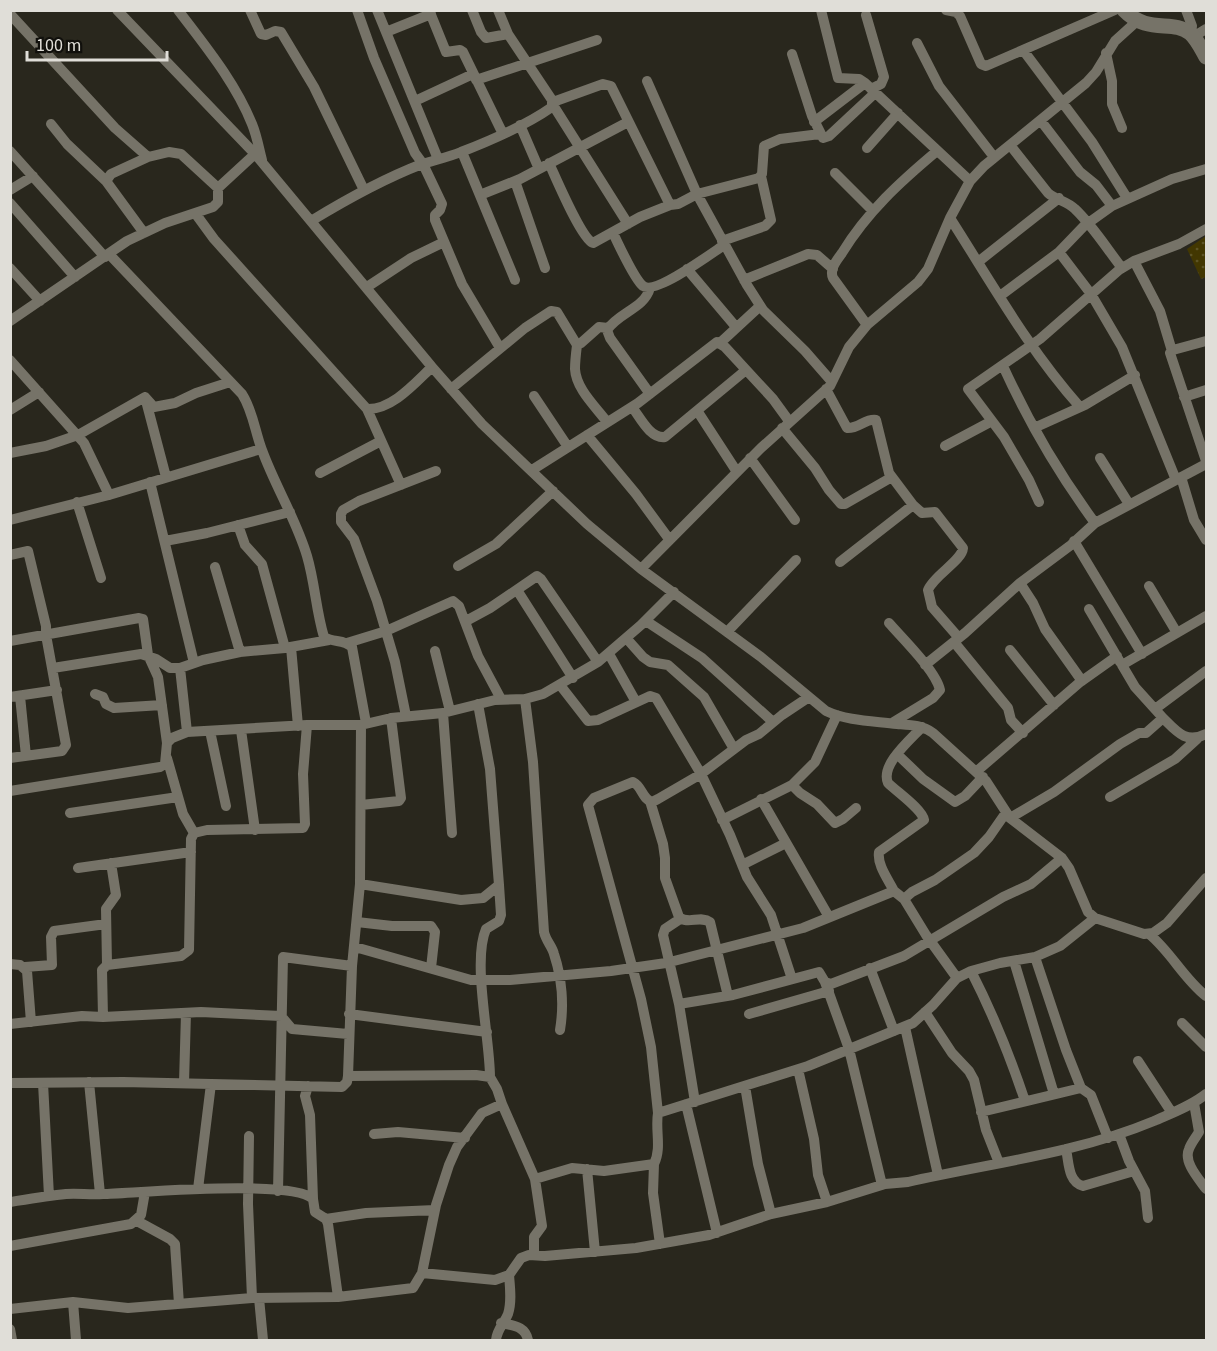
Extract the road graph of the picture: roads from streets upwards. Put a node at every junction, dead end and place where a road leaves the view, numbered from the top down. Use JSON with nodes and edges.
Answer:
{"nodes":[{"id":1,"x":117,"y":10,"type":"edge"},
{"id":2,"x":250,"y":10,"type":"edge"},
{"id":3,"x":357,"y":10,"type":"edge"},
{"id":4,"x":377,"y":10,"type":"edge"},
{"id":5,"x":498,"y":10,"type":"edge"},
{"id":6,"x":821,"y":10,"type":"edge"},
{"id":7,"x":946,"y":10,"type":"edge"},
{"id":8,"x":1115,"y":10,"type":"edge"},
{"id":9,"x":1124,"y":10,"type":"edge"},
{"id":10,"x":1186,"y":10,"type":"edge"},
{"id":11,"x":180,"y":11,"type":"edge"},
{"id":12,"x":470,"y":11,"type":"edge"},
{"id":13,"x":430,"y":12,"type":"edge"},
{"id":14,"x":10,"y":14,"type":"edge"},
{"id":15,"x":866,"y":15,"type":"dead end"},
{"id":16,"x":1136,"y":22,"type":"junction"},
{"id":17,"x":386,"y":32,"type":"junction"},
{"id":18,"x":1197,"y":33,"type":"edge"},
{"id":19,"x":508,"y":34,"type":"junction"},
{"id":20,"x":597,"y":40,"type":"dead end"},
{"id":21,"x":917,"y":43,"type":"dead end"},
{"id":22,"x":1023,"y":50,"type":"junction"},
{"id":23,"x":1106,"y":53,"type":"junction"},
{"id":24,"x":792,"y":54,"type":"dead end"},
{"id":25,"x":1206,"y":57,"type":"edge"},
{"id":26,"x":528,"y":64,"type":"junction"},
{"id":27,"x":475,"y":77,"type":"junction"},
{"id":28,"x":647,"y":81,"type":"dead end"},
{"id":29,"x":870,"y":88,"type":"junction"},
{"id":30,"x":415,"y":101,"type":"junction"},
{"id":31,"x":553,"y":104,"type":"junction"},
{"id":32,"x":1062,"y":104,"type":"junction"},
{"id":33,"x":897,"y":113,"type":"junction"},
{"id":34,"x":1041,"y":121,"type":"junction"},
{"id":35,"x":628,"y":122,"type":"junction"},
{"id":36,"x":814,"y":122,"type":"junction"},
{"id":37,"x":51,"y":124,"type":"dead end"},
{"id":38,"x":520,"y":125,"type":"junction"},
{"id":39,"x":1122,"y":128,"type":"dead end"},
{"id":40,"x":503,"y":134,"type":"junction"},
{"id":41,"x":820,"y":134,"type":"junction"},
{"id":42,"x":1010,"y":145,"type":"junction"},
{"id":43,"x":580,"y":146,"type":"junction"},
{"id":44,"x":867,"y":148,"type":"dead end"},
{"id":45,"x":937,"y":150,"type":"junction"},
{"id":46,"x":10,"y":151,"type":"edge"},
{"id":47,"x":462,"y":152,"type":"junction"},
{"id":48,"x":255,"y":154,"type":"junction"},
{"id":49,"x":148,"y":157,"type":"junction"},
{"id":50,"x":994,"y":157,"type":"junction"},
{"id":51,"x":438,"y":159,"type":"junction"},
{"id":52,"x":262,"y":163,"type":"junction"},
{"id":53,"x":423,"y":164,"type":"junction"},
{"id":54,"x":544,"y":166,"type":"junction"},
{"id":55,"x":1206,"y":170,"type":"edge"},
{"id":56,"x":835,"y":173,"type":"dead end"},
{"id":57,"x":33,"y":176,"type":"junction"},
{"id":58,"x":761,"y":176,"type":"junction"},
{"id":59,"x":106,"y":181,"type":"junction"},
{"id":60,"x":515,"y":181,"type":"junction"},
{"id":61,"x":970,"y":181,"type":"junction"},
{"id":62,"x":218,"y":188,"type":"junction"},
{"id":63,"x":10,"y":190,"type":"edge"},
{"id":64,"x":364,"y":190,"type":"junction"},
{"id":65,"x":697,"y":194,"type":"junction"},
{"id":66,"x":480,"y":195,"type":"junction"},
{"id":67,"x":1059,"y":198,"type":"junction"},
{"id":68,"x":1127,"y":198,"type":"junction"},
{"id":69,"x":10,"y":203,"type":"edge"},
{"id":70,"x":670,"y":205,"type":"junction"},
{"id":71,"x":1112,"y":206,"type":"junction"},
{"id":72,"x":872,"y":210,"type":"junction"},
{"id":73,"x":195,"y":213,"type":"junction"},
{"id":74,"x":950,"y":218,"type":"junction"},
{"id":75,"x":311,"y":221,"type":"junction"},
{"id":76,"x":1087,"y":223,"type":"junction"},
{"id":77,"x":628,"y":224,"type":"junction"},
{"id":78,"x":1206,"y":229,"type":"edge"},
{"id":79,"x":144,"y":232,"type":"junction"},
{"id":80,"x":613,"y":234,"type":"junction"},
{"id":81,"x":444,"y":242,"type":"junction"},
{"id":82,"x":723,"y":243,"type":"junction"},
{"id":83,"x":1059,"y":252,"type":"junction"},
{"id":84,"x":107,"y":255,"type":"junction"},
{"id":85,"x":1134,"y":261,"type":"junction"},
{"id":86,"x":978,"y":262,"type":"junction"},
{"id":87,"x":10,"y":268,"type":"edge"},
{"id":88,"x":545,"y":268,"type":"dead end"},
{"id":89,"x":1122,"y":268,"type":"junction"},
{"id":90,"x":687,"y":269,"type":"junction"},
{"id":91,"x":832,"y":269,"type":"junction"},
{"id":92,"x":75,"y":278,"type":"junction"},
{"id":93,"x":515,"y":280,"type":"dead end"},
{"id":94,"x":744,"y":280,"type":"junction"},
{"id":95,"x":367,"y":287,"type":"junction"},
{"id":96,"x":650,"y":288,"type":"junction"},
{"id":97,"x":1091,"y":294,"type":"junction"},
{"id":98,"x":1000,"y":296,"type":"junction"},
{"id":99,"x":40,"y":301,"type":"junction"},
{"id":100,"x":760,"y":306,"type":"junction"},
{"id":101,"x":10,"y":321,"type":"edge"},
{"id":102,"x":867,"y":325,"type":"junction"},
{"id":103,"x":736,"y":327,"type":"junction"},
{"id":104,"x":608,"y":328,"type":"junction"},
{"id":105,"x":1206,"y":341,"type":"edge"},
{"id":106,"x":720,"y":343,"type":"junction"},
{"id":107,"x":577,"y":345,"type":"junction"},
{"id":108,"x":1032,"y":345,"type":"junction"},
{"id":109,"x":500,"y":348,"type":"junction"},
{"id":110,"x":1172,"y":351,"type":"junction"},
{"id":111,"x":10,"y":360,"type":"edge"},
{"id":112,"x":1003,"y":366,"type":"junction"},
{"id":113,"x":432,"y":367,"type":"junction"},
{"id":114,"x":747,"y":370,"type":"junction"},
{"id":115,"x":1135,"y":375,"type":"junction"},
{"id":116,"x":231,"y":383,"type":"junction"},
{"id":117,"x":829,"y":386,"type":"junction"},
{"id":118,"x":451,"y":389,"type":"junction"},
{"id":119,"x":1206,"y":390,"type":"edge"},
{"id":120,"x":39,"y":392,"type":"junction"},
{"id":121,"x":650,"y":394,"type":"junction"},
{"id":122,"x":534,"y":396,"type":"dead end"},
{"id":123,"x":1184,"y":396,"type":"junction"},
{"id":124,"x":145,"y":397,"type":"junction"},
{"id":125,"x":632,"y":407,"type":"junction"},
{"id":126,"x":1080,"y":407,"type":"junction"},
{"id":127,"x":367,"y":409,"type":"junction"},
{"id":128,"x":10,"y":410,"type":"edge"},
{"id":129,"x":698,"y":412,"type":"junction"},
{"id":130,"x":992,"y":421,"type":"junction"},
{"id":131,"x":607,"y":422,"type":"junction"},
{"id":132,"x":786,"y":425,"type":"junction"},
{"id":133,"x":1034,"y":428,"type":"junction"},
{"id":134,"x":78,"y":435,"type":"junction"},
{"id":135,"x":587,"y":435,"type":"junction"},
{"id":136,"x":381,"y":441,"type":"junction"},
{"id":137,"x":945,"y":446,"type":"dead end"},
{"id":138,"x":568,"y":447,"type":"junction"},
{"id":139,"x":261,"y":449,"type":"junction"},
{"id":140,"x":10,"y":453,"type":"edge"},
{"id":141,"x":750,"y":458,"type":"junction"},
{"id":142,"x":1100,"y":458,"type":"dead end"},
{"id":143,"x":1206,"y":463,"type":"edge"},
{"id":144,"x":532,"y":470,"type":"junction"},
{"id":145,"x":436,"y":471,"type":"dead end"},
{"id":146,"x":320,"y":472,"type":"dead end"},
{"id":147,"x":737,"y":472,"type":"junction"},
{"id":148,"x":166,"y":477,"type":"junction"},
{"id":149,"x":892,"y":477,"type":"junction"},
{"id":150,"x":1178,"y":478,"type":"junction"},
{"id":151,"x":150,"y":482,"type":"junction"},
{"id":152,"x":400,"y":485,"type":"junction"},
{"id":153,"x":553,"y":491,"type":"junction"},
{"id":154,"x":109,"y":495,"type":"junction"},
{"id":155,"x":77,"y":502,"type":"junction"},
{"id":156,"x":1039,"y":502,"type":"dead end"},
{"id":157,"x":1129,"y":504,"type":"junction"},
{"id":158,"x":913,"y":505,"type":"junction"},
{"id":159,"x":290,"y":512,"type":"junction"},
{"id":160,"x":10,"y":520,"type":"edge"},
{"id":161,"x":795,"y":520,"type":"dead end"},
{"id":162,"x":1095,"y":523,"type":"junction"},
{"id":163,"x":238,"y":525,"type":"junction"},
{"id":164,"x":669,"y":539,"type":"junction"},
{"id":165,"x":1206,"y":540,"type":"edge"},
{"id":166,"x":165,"y":541,"type":"junction"},
{"id":167,"x":1074,"y":542,"type":"junction"},
{"id":168,"x":10,"y":555,"type":"edge"},
{"id":169,"x":796,"y":560,"type":"dead end"},
{"id":170,"x":840,"y":562,"type":"dead end"},
{"id":171,"x":458,"y":566,"type":"dead end"},
{"id":172,"x":215,"y":567,"type":"dead end"},
{"id":173,"x":641,"y":569,"type":"junction"},
{"id":174,"x":101,"y":578,"type":"dead end"},
{"id":175,"x":1020,"y":583,"type":"junction"},
{"id":176,"x":1149,"y":586,"type":"dead end"},
{"id":177,"x":517,"y":590,"type":"junction"},
{"id":178,"x":674,"y":592,"type":"junction"},
{"id":179,"x":1089,"y":609,"type":"dead end"},
{"id":180,"x":1206,"y":616,"type":"edge"},
{"id":181,"x":466,"y":621,"type":"junction"},
{"id":182,"x":646,"y":621,"type":"junction"},
{"id":183,"x":889,"y":623,"type":"dead end"},
{"id":184,"x":386,"y":631,"type":"junction"},
{"id":185,"x":727,"y":632,"type":"junction"},
{"id":186,"x":1177,"y":633,"type":"junction"},
{"id":187,"x":46,"y":636,"type":"junction"},
{"id":188,"x":627,"y":639,"type":"junction"},
{"id":189,"x":329,"y":640,"type":"junction"},
{"id":190,"x":956,"y":640,"type":"junction"},
{"id":191,"x":10,"y":641,"type":"edge"},
{"id":192,"x":347,"y":643,"type":"junction"},
{"id":193,"x":288,"y":648,"type":"junction"},
{"id":194,"x":435,"y":651,"type":"dead end"},
{"id":195,"x":1010,"y":651,"type":"dead end"},
{"id":196,"x":240,"y":652,"type":"junction"},
{"id":197,"x":609,"y":654,"type":"junction"},
{"id":198,"x":1142,"y":654,"type":"junction"},
{"id":199,"x":148,"y":655,"type":"junction"},
{"id":200,"x":1119,"y":661,"type":"junction"},
{"id":201,"x":598,"y":662,"type":"junction"},
{"id":202,"x":194,"y":663,"type":"junction"},
{"id":203,"x":925,"y":665,"type":"junction"},
{"id":204,"x":53,"y":668,"type":"junction"},
{"id":205,"x":180,"y":668,"type":"junction"},
{"id":206,"x":1206,"y":671,"type":"edge"},
{"id":207,"x":573,"y":678,"type":"junction"},
{"id":208,"x":1082,"y":681,"type":"junction"},
{"id":209,"x":560,"y":685,"type":"junction"},
{"id":210,"x":57,"y":690,"type":"junction"},
{"id":211,"x":95,"y":694,"type":"dead end"},
{"id":212,"x":15,"y":696,"type":"edge"},
{"id":213,"x":809,"y":697,"type":"junction"},
{"id":214,"x":501,"y":699,"type":"junction"},
{"id":215,"x":525,"y":699,"type":"junction"},
{"id":216,"x":636,"y":702,"type":"junction"},
{"id":217,"x":478,"y":704,"type":"junction"},
{"id":218,"x":162,"y":705,"type":"junction"},
{"id":219,"x":1054,"y":705,"type":"junction"},
{"id":220,"x":446,"y":712,"type":"junction"},
{"id":221,"x":1159,"y":714,"type":"junction"},
{"id":222,"x":406,"y":716,"type":"junction"},
{"id":223,"x":837,"y":716,"type":"junction"},
{"id":224,"x":391,"y":718,"type":"junction"},
{"id":225,"x":773,"y":722,"type":"junction"},
{"id":226,"x":892,"y":723,"type":"junction"},
{"id":227,"x":363,"y":724,"type":"junction"},
{"id":228,"x":303,"y":726,"type":"junction"},
{"id":229,"x":922,"y":727,"type":"junction"},
{"id":230,"x":241,"y":730,"type":"junction"},
{"id":231,"x":210,"y":731,"type":"junction"},
{"id":232,"x":187,"y":732,"type":"junction"},
{"id":233,"x":1023,"y":733,"type":"junction"},
{"id":234,"x":1202,"y":736,"type":"edge"},
{"id":235,"x":167,"y":743,"type":"junction"},
{"id":236,"x":734,"y":749,"type":"junction"},
{"id":237,"x":897,"y":754,"type":"junction"},
{"id":238,"x":26,"y":756,"type":"junction"},
{"id":239,"x":10,"y":758,"type":"edge"},
{"id":240,"x":167,"y":758,"type":"junction"},
{"id":241,"x":701,"y":774,"type":"junction"},
{"id":242,"x":980,"y":774,"type":"junction"},
{"id":243,"x":792,"y":784,"type":"junction"},
{"id":244,"x":10,"y":791,"type":"edge"},
{"id":245,"x":178,"y":797,"type":"junction"},
{"id":246,"x":1110,"y":797,"type":"dead end"},
{"id":247,"x":761,"y":799,"type":"junction"},
{"id":248,"x":650,"y":801,"type":"junction"},
{"id":249,"x":361,"y":805,"type":"junction"},
{"id":250,"x":226,"y":806,"type":"dead end"},
{"id":251,"x":856,"y":808,"type":"dead end"},
{"id":252,"x":70,"y":813,"type":"dead end"},
{"id":253,"x":1008,"y":816,"type":"junction"},
{"id":254,"x":722,"y":820,"type":"junction"},
{"id":255,"x":255,"y":830,"type":"junction"},
{"id":256,"x":194,"y":833,"type":"junction"},
{"id":257,"x":452,"y":833,"type":"dead end"},
{"id":258,"x":786,"y":843,"type":"junction"},
{"id":259,"x":191,"y":852,"type":"junction"},
{"id":260,"x":1062,"y":858,"type":"junction"},
{"id":261,"x":111,"y":863,"type":"junction"},
{"id":262,"x":742,"y":865,"type":"junction"},
{"id":263,"x":78,"y":868,"type":"dead end"},
{"id":264,"x":1206,"y":878,"type":"edge"},
{"id":265,"x":360,"y":884,"type":"junction"},
{"id":266,"x":499,"y":885,"type":"junction"},
{"id":267,"x":894,"y":891,"type":"junction"},
{"id":268,"x":904,"y":899,"type":"junction"},
{"id":269,"x":829,"y":917,"type":"junction"},
{"id":270,"x":1095,"y":918,"type":"junction"},
{"id":271,"x":680,"y":919,"type":"junction"},
{"id":272,"x":357,"y":922,"type":"junction"},
{"id":273,"x":106,"y":924,"type":"junction"},
{"id":274,"x":777,"y":934,"type":"junction"},
{"id":275,"x":1149,"y":934,"type":"junction"},
{"id":276,"x":930,"y":941,"type":"junction"},
{"id":277,"x":355,"y":947,"type":"junction"},
{"id":278,"x":718,"y":950,"type":"junction"},
{"id":279,"x":1035,"y":957,"type":"junction"},
{"id":280,"x":1014,"y":961,"type":"junction"},
{"id":281,"x":671,"y":962,"type":"junction"},
{"id":282,"x":10,"y":964,"type":"edge"},
{"id":283,"x":107,"y":964,"type":"junction"},
{"id":284,"x":352,"y":966,"type":"junction"},
{"id":285,"x":24,"y":967,"type":"junction"},
{"id":286,"x":431,"y":968,"type":"junction"},
{"id":287,"x":633,"y":968,"type":"junction"},
{"id":288,"x":870,"y":968,"type":"junction"},
{"id":289,"x":971,"y":971,"type":"junction"},
{"id":290,"x":559,"y":976,"type":"junction"},
{"id":291,"x":957,"y":978,"type":"junction"},
{"id":292,"x":792,"y":979,"type":"junction"},
{"id":293,"x":482,"y":980,"type":"junction"},
{"id":294,"x":827,"y":986,"type":"junction"},
{"id":295,"x":728,"y":996,"type":"junction"},
{"id":296,"x":1206,"y":996,"type":"edge"},
{"id":297,"x":679,"y":1004,"type":"junction"},
{"id":298,"x":186,"y":1012,"type":"junction"},
{"id":299,"x":925,"y":1012,"type":"junction"},
{"id":300,"x":349,"y":1014,"type":"junction"},
{"id":301,"x":749,"y":1014,"type":"dead end"},
{"id":302,"x":281,"y":1016,"type":"junction"},
{"id":303,"x":103,"y":1017,"type":"junction"},
{"id":304,"x":31,"y":1022,"type":"junction"},
{"id":305,"x":1182,"y":1023,"type":"dead end"},
{"id":306,"x":10,"y":1024,"type":"edge"},
{"id":307,"x":899,"y":1029,"type":"junction"},
{"id":308,"x":560,"y":1030,"type":"dead end"},
{"id":309,"x":487,"y":1032,"type":"junction"},
{"id":310,"x":348,"y":1034,"type":"junction"},
{"id":311,"x":1206,"y":1047,"type":"edge"},
{"id":312,"x":849,"y":1049,"type":"junction"},
{"id":313,"x":1138,"y":1061,"type":"dead end"},
{"id":314,"x":798,"y":1070,"type":"junction"},
{"id":315,"x":348,"y":1076,"type":"junction"},
{"id":316,"x":490,"y":1077,"type":"junction"},
{"id":317,"x":89,"y":1082,"type":"junction"},
{"id":318,"x":10,"y":1083,"type":"edge"},
{"id":319,"x":43,"y":1083,"type":"junction"},
{"id":320,"x":184,"y":1083,"type":"junction"},
{"id":321,"x":211,"y":1084,"type":"junction"},
{"id":322,"x":281,"y":1085,"type":"junction"},
{"id":323,"x":308,"y":1086,"type":"junction"},
{"id":324,"x":745,"y":1086,"type":"junction"},
{"id":325,"x":1081,"y":1088,"type":"junction"},
{"id":326,"x":1054,"y":1094,"type":"junction"},
{"id":327,"x":1206,"y":1094,"type":"edge"},
{"id":328,"x":1025,"y":1101,"type":"junction"},
{"id":329,"x":691,"y":1103,"type":"junction"},
{"id":330,"x":1194,"y":1103,"type":"junction"},
{"id":331,"x":502,"y":1104,"type":"junction"},
{"id":332,"x":981,"y":1112,"type":"junction"},
{"id":333,"x":658,"y":1113,"type":"junction"},
{"id":334,"x":1172,"y":1113,"type":"junction"},
{"id":335,"x":374,"y":1134,"type":"dead end"},
{"id":336,"x":1119,"y":1134,"type":"junction"},
{"id":337,"x":249,"y":1136,"type":"dead end"},
{"id":338,"x":465,"y":1138,"type":"junction"},
{"id":339,"x":1108,"y":1138,"type":"junction"},
{"id":340,"x":1066,"y":1149,"type":"junction"},
{"id":341,"x":999,"y":1162,"type":"junction"},
{"id":342,"x":654,"y":1164,"type":"junction"},
{"id":343,"x":587,"y":1169,"type":"junction"},
{"id":344,"x":1134,"y":1171,"type":"junction"},
{"id":345,"x":938,"y":1175,"type":"junction"},
{"id":346,"x":535,"y":1179,"type":"junction"},
{"id":347,"x":882,"y":1185,"type":"junction"},
{"id":348,"x":198,"y":1189,"type":"junction"},
{"id":349,"x":249,"y":1189,"type":"junction"},
{"id":350,"x":1206,"y":1189,"type":"edge"},
{"id":351,"x":278,"y":1191,"type":"junction"},
{"id":352,"x":145,"y":1192,"type":"junction"},
{"id":353,"x":100,"y":1194,"type":"junction"},
{"id":354,"x":49,"y":1196,"type":"junction"},
{"id":355,"x":313,"y":1199,"type":"junction"},
{"id":356,"x":10,"y":1202,"type":"edge"},
{"id":357,"x":827,"y":1203,"type":"junction"},
{"id":358,"x":435,"y":1210,"type":"junction"},
{"id":359,"x":771,"y":1214,"type":"junction"},
{"id":360,"x":326,"y":1218,"type":"junction"},
{"id":361,"x":1148,"y":1218,"type":"dead end"},
{"id":362,"x":137,"y":1221,"type":"junction"},
{"id":363,"x":717,"y":1233,"type":"junction"},
{"id":364,"x":660,"y":1244,"type":"junction"},
{"id":365,"x":10,"y":1246,"type":"edge"},
{"id":366,"x":595,"y":1252,"type":"junction"},
{"id":367,"x":534,"y":1255,"type":"junction"},
{"id":368,"x":422,"y":1273,"type":"junction"},
{"id":369,"x":509,"y":1275,"type":"junction"},
{"id":370,"x":338,"y":1297,"type":"junction"},
{"id":371,"x":256,"y":1298,"type":"junction"},
{"id":372,"x":73,"y":1302,"type":"junction"},
{"id":373,"x":179,"y":1305,"type":"junction"},
{"id":374,"x":10,"y":1309,"type":"edge"},
{"id":375,"x":501,"y":1323,"type":"junction"},
{"id":376,"x":10,"y":1329,"type":"edge"},
{"id":377,"x":12,"y":1341,"type":"edge"},
{"id":378,"x":76,"y":1341,"type":"edge"},
{"id":379,"x":263,"y":1341,"type":"edge"},
{"id":380,"x":496,"y":1341,"type":"edge"},
{"id":381,"x":528,"y":1341,"type":"edge"}],
"edges":[{"from":1,"to":48,"type":"street"},
{"from":2,"to":64,"type":"street"},
{"from":3,"to":53,"type":"street"},
{"from":4,"to":17,"type":"street"},
{"from":5,"to":19,"type":"street"},
{"from":6,"to":29,"type":"street"},
{"from":7,"to":22,"type":"street"},
{"from":8,"to":22,"type":"street"},
{"from":9,"to":16,"type":"street"},
{"from":10,"to":18,"type":"street"},
{"from":11,"to":52,"type":"street"},
{"from":12,"to":19,"type":"street"},
{"from":13,"to":17,"type":"street"},
{"from":13,"to":27,"type":"street"},
{"from":14,"to":49,"type":"street"},
{"from":15,"to":29,"type":"street"},
{"from":16,"to":18,"type":"street"},
{"from":16,"to":23,"type":"street"},
{"from":17,"to":30,"type":"street"},
{"from":18,"to":25,"type":"street"},
{"from":19,"to":26,"type":"street"},
{"from":20,"to":26,"type":"street"},
{"from":21,"to":50,"type":"street"},
{"from":22,"to":32,"type":"street"},
{"from":23,"to":32,"type":"street"},
{"from":23,"to":39,"type":"street"},
{"from":24,"to":36,"type":"street"},
{"from":26,"to":27,"type":"street"},
{"from":26,"to":31,"type":"street"},
{"from":27,"to":30,"type":"street"},
{"from":27,"to":40,"type":"street"},
{"from":28,"to":65,"type":"street"},
{"from":29,"to":33,"type":"street"},
{"from":29,"to":36,"type":"street"},
{"from":29,"to":41,"type":"street"},
{"from":30,"to":51,"type":"street"},
{"from":31,"to":35,"type":"street"},
{"from":31,"to":38,"type":"street"},
{"from":31,"to":43,"type":"street"},
{"from":32,"to":34,"type":"street"},
{"from":32,"to":68,"type":"street"},
{"from":33,"to":44,"type":"street"},
{"from":33,"to":45,"type":"street"},
{"from":34,"to":42,"type":"street"},
{"from":34,"to":71,"type":"street"},
{"from":35,"to":43,"type":"street"},
{"from":35,"to":70,"type":"street"},
{"from":36,"to":41,"type":"street"},
{"from":37,"to":59,"type":"street"},
{"from":38,"to":40,"type":"street"},
{"from":38,"to":54,"type":"street"},
{"from":40,"to":47,"type":"street"},
{"from":41,"to":58,"type":"street"},
{"from":42,"to":50,"type":"street"},
{"from":42,"to":67,"type":"street"},
{"from":43,"to":54,"type":"street"},
{"from":43,"to":77,"type":"street"},
{"from":45,"to":61,"type":"street"},
{"from":45,"to":72,"type":"street"},
{"from":46,"to":57,"type":"street"},
{"from":47,"to":51,"type":"street"},
{"from":47,"to":66,"type":"street"},
{"from":48,"to":52,"type":"street"},
{"from":48,"to":62,"type":"street"},
{"from":49,"to":59,"type":"street"},
{"from":49,"to":62,"type":"street"},
{"from":50,"to":61,"type":"street"},
{"from":51,"to":53,"type":"street"},
{"from":52,"to":75,"type":"street"},
{"from":53,"to":64,"type":"street"},
{"from":53,"to":81,"type":"street"},
{"from":54,"to":60,"type":"street"},
{"from":54,"to":80,"type":"street"},
{"from":55,"to":68,"type":"street"},
{"from":56,"to":72,"type":"street"},
{"from":57,"to":63,"type":"street"},
{"from":57,"to":84,"type":"street"},
{"from":58,"to":65,"type":"street"},
{"from":58,"to":82,"type":"street"},
{"from":59,"to":79,"type":"street"},
{"from":60,"to":66,"type":"street"},
{"from":60,"to":88,"type":"street"},
{"from":61,"to":74,"type":"street"},
{"from":62,"to":73,"type":"street"},
{"from":64,"to":75,"type":"street"},
{"from":65,"to":70,"type":"street"},
{"from":65,"to":82,"type":"street"},
{"from":66,"to":93,"type":"street"},
{"from":67,"to":76,"type":"street"},
{"from":67,"to":86,"type":"street"},
{"from":68,"to":71,"type":"street"},
{"from":69,"to":92,"type":"street"},
{"from":70,"to":77,"type":"street"},
{"from":71,"to":76,"type":"street"},
{"from":72,"to":91,"type":"street"},
{"from":73,"to":79,"type":"street"},
{"from":73,"to":127,"type":"street"},
{"from":74,"to":86,"type":"street"},
{"from":74,"to":102,"type":"street"},
{"from":75,"to":95,"type":"street"},
{"from":76,"to":83,"type":"street"},
{"from":76,"to":89,"type":"street"},
{"from":77,"to":80,"type":"street"},
{"from":78,"to":85,"type":"street"},
{"from":79,"to":84,"type":"street"},
{"from":80,"to":96,"type":"street"},
{"from":81,"to":95,"type":"street"},
{"from":81,"to":109,"type":"street"},
{"from":82,"to":90,"type":"street"},
{"from":82,"to":94,"type":"street"},
{"from":83,"to":97,"type":"street"},
{"from":83,"to":98,"type":"street"},
{"from":84,"to":92,"type":"street"},
{"from":84,"to":116,"type":"street"},
{"from":85,"to":89,"type":"street"},
{"from":85,"to":110,"type":"street"},
{"from":86,"to":98,"type":"street"},
{"from":87,"to":99,"type":"street"},
{"from":89,"to":97,"type":"street"},
{"from":90,"to":96,"type":"street"},
{"from":90,"to":103,"type":"street"},
{"from":91,"to":94,"type":"street"},
{"from":91,"to":102,"type":"street"},
{"from":92,"to":99,"type":"street"},
{"from":94,"to":100,"type":"street"},
{"from":95,"to":113,"type":"street"},
{"from":96,"to":104,"type":"street"},
{"from":97,"to":108,"type":"street"},
{"from":97,"to":115,"type":"street"},
{"from":98,"to":108,"type":"street"},
{"from":99,"to":101,"type":"street"},
{"from":100,"to":103,"type":"street"},
{"from":100,"to":117,"type":"street"},
{"from":102,"to":117,"type":"street"},
{"from":103,"to":106,"type":"street"},
{"from":104,"to":107,"type":"street"},
{"from":104,"to":121,"type":"street"},
{"from":105,"to":110,"type":"street"},
{"from":106,"to":114,"type":"street"},
{"from":106,"to":121,"type":"street"},
{"from":107,"to":109,"type":"street"},
{"from":107,"to":131,"type":"street"},
{"from":108,"to":112,"type":"street"},
{"from":108,"to":126,"type":"street"},
{"from":109,"to":118,"type":"street"},
{"from":110,"to":123,"type":"street"},
{"from":111,"to":120,"type":"street"},
{"from":112,"to":130,"type":"street"},
{"from":112,"to":133,"type":"street"},
{"from":113,"to":118,"type":"street"},
{"from":113,"to":127,"type":"street"},
{"from":114,"to":129,"type":"street"},
{"from":114,"to":132,"type":"street"},
{"from":115,"to":126,"type":"street"},
{"from":115,"to":150,"type":"street"},
{"from":116,"to":124,"type":"street"},
{"from":116,"to":139,"type":"street"},
{"from":117,"to":132,"type":"street"},
{"from":117,"to":149,"type":"street"},
{"from":118,"to":144,"type":"street"},
{"from":119,"to":123,"type":"street"},
{"from":120,"to":128,"type":"street"},
{"from":120,"to":134,"type":"street"},
{"from":121,"to":125,"type":"street"},
{"from":122,"to":138,"type":"street"},
{"from":123,"to":143,"type":"street"},
{"from":124,"to":134,"type":"street"},
{"from":124,"to":148,"type":"street"},
{"from":125,"to":129,"type":"street"},
{"from":125,"to":131,"type":"street"},
{"from":126,"to":133,"type":"street"},
{"from":127,"to":136,"type":"street"},
{"from":129,"to":147,"type":"street"},
{"from":130,"to":137,"type":"street"},
{"from":130,"to":156,"type":"street"},
{"from":131,"to":135,"type":"street"},
{"from":132,"to":141,"type":"street"},
{"from":132,"to":149,"type":"street"},
{"from":133,"to":162,"type":"street"},
{"from":134,"to":140,"type":"street"},
{"from":134,"to":154,"type":"street"},
{"from":135,"to":138,"type":"street"},
{"from":135,"to":164,"type":"street"},
{"from":136,"to":146,"type":"street"},
{"from":136,"to":152,"type":"street"},
{"from":138,"to":144,"type":"street"},
{"from":139,"to":148,"type":"street"},
{"from":139,"to":159,"type":"street"},
{"from":141,"to":147,"type":"street"},
{"from":141,"to":161,"type":"street"},
{"from":142,"to":157,"type":"street"},
{"from":143,"to":150,"type":"street"},
{"from":144,"to":153,"type":"street"},
{"from":145,"to":152,"type":"street"},
{"from":147,"to":164,"type":"street"},
{"from":148,"to":151,"type":"street"},
{"from":149,"to":158,"type":"street"},
{"from":150,"to":157,"type":"street"},
{"from":150,"to":165,"type":"street"},
{"from":151,"to":154,"type":"street"},
{"from":151,"to":166,"type":"street"},
{"from":152,"to":184,"type":"street"},
{"from":153,"to":171,"type":"street"},
{"from":153,"to":173,"type":"street"},
{"from":154,"to":155,"type":"street"},
{"from":155,"to":160,"type":"street"},
{"from":155,"to":174,"type":"street"},
{"from":157,"to":162,"type":"street"},
{"from":158,"to":170,"type":"street"},
{"from":158,"to":190,"type":"street"},
{"from":159,"to":163,"type":"street"},
{"from":159,"to":189,"type":"street"},
{"from":162,"to":167,"type":"street"},
{"from":163,"to":166,"type":"street"},
{"from":163,"to":193,"type":"street"},
{"from":164,"to":173,"type":"street"},
{"from":166,"to":202,"type":"street"},
{"from":167,"to":175,"type":"street"},
{"from":167,"to":198,"type":"street"},
{"from":168,"to":187,"type":"street"},
{"from":169,"to":185,"type":"street"},
{"from":172,"to":196,"type":"street"},
{"from":173,"to":178,"type":"street"},
{"from":175,"to":190,"type":"street"},
{"from":175,"to":208,"type":"street"},
{"from":176,"to":186,"type":"street"},
{"from":177,"to":181,"type":"street"},
{"from":177,"to":201,"type":"street"},
{"from":177,"to":207,"type":"street"},
{"from":178,"to":182,"type":"street"},
{"from":178,"to":185,"type":"street"},
{"from":179,"to":200,"type":"street"},
{"from":180,"to":186,"type":"street"},
{"from":181,"to":184,"type":"street"},
{"from":181,"to":214,"type":"street"},
{"from":182,"to":188,"type":"street"},
{"from":182,"to":225,"type":"street"},
{"from":183,"to":203,"type":"street"},
{"from":184,"to":192,"type":"street"},
{"from":184,"to":222,"type":"street"},
{"from":185,"to":213,"type":"street"},
{"from":186,"to":198,"type":"street"},
{"from":187,"to":191,"type":"street"},
{"from":187,"to":199,"type":"street"},
{"from":187,"to":204,"type":"street"},
{"from":188,"to":197,"type":"street"},
{"from":188,"to":236,"type":"street"},
{"from":189,"to":192,"type":"street"},
{"from":189,"to":193,"type":"street"},
{"from":190,"to":203,"type":"street"},
{"from":190,"to":233,"type":"street"},
{"from":192,"to":227,"type":"street"},
{"from":193,"to":196,"type":"street"},
{"from":193,"to":228,"type":"street"},
{"from":194,"to":220,"type":"street"},
{"from":195,"to":219,"type":"street"},
{"from":196,"to":202,"type":"street"},
{"from":197,"to":201,"type":"street"},
{"from":197,"to":216,"type":"street"},
{"from":198,"to":200,"type":"street"},
{"from":199,"to":204,"type":"street"},
{"from":199,"to":205,"type":"street"},
{"from":199,"to":218,"type":"street"},
{"from":200,"to":208,"type":"street"},
{"from":200,"to":221,"type":"street"},
{"from":201,"to":207,"type":"street"},
{"from":202,"to":205,"type":"street"},
{"from":203,"to":226,"type":"street"},
{"from":204,"to":210,"type":"street"},
{"from":205,"to":232,"type":"street"},
{"from":206,"to":221,"type":"street"},
{"from":207,"to":209,"type":"street"},
{"from":208,"to":219,"type":"street"},
{"from":209,"to":215,"type":"street"},
{"from":209,"to":216,"type":"street"},
{"from":210,"to":212,"type":"street"},
{"from":210,"to":238,"type":"street"},
{"from":211,"to":218,"type":"street"},
{"from":212,"to":238,"type":"street"},
{"from":213,"to":223,"type":"street"},
{"from":213,"to":225,"type":"street"},
{"from":214,"to":215,"type":"street"},
{"from":214,"to":217,"type":"street"},
{"from":215,"to":290,"type":"street"},
{"from":216,"to":241,"type":"street"},
{"from":217,"to":220,"type":"street"},
{"from":217,"to":266,"type":"street"},
{"from":218,"to":235,"type":"street"},
{"from":219,"to":233,"type":"street"},
{"from":220,"to":222,"type":"street"},
{"from":220,"to":257,"type":"street"},
{"from":221,"to":234,"type":"street"},
{"from":221,"to":253,"type":"street"},
{"from":222,"to":224,"type":"street"},
{"from":223,"to":226,"type":"street"},
{"from":223,"to":243,"type":"street"},
{"from":224,"to":227,"type":"street"},
{"from":224,"to":249,"type":"street"},
{"from":225,"to":236,"type":"street"},
{"from":226,"to":229,"type":"street"},
{"from":227,"to":228,"type":"street"},
{"from":227,"to":249,"type":"street"},
{"from":228,"to":230,"type":"street"},
{"from":228,"to":255,"type":"street"},
{"from":229,"to":237,"type":"street"},
{"from":229,"to":242,"type":"street"},
{"from":230,"to":231,"type":"street"},
{"from":230,"to":255,"type":"street"},
{"from":231,"to":232,"type":"street"},
{"from":231,"to":250,"type":"street"},
{"from":232,"to":235,"type":"street"},
{"from":233,"to":242,"type":"street"},
{"from":234,"to":246,"type":"street"},
{"from":235,"to":240,"type":"street"},
{"from":236,"to":241,"type":"street"},
{"from":237,"to":242,"type":"street"},
{"from":237,"to":267,"type":"street"},
{"from":238,"to":239,"type":"street"},
{"from":240,"to":244,"type":"street"},
{"from":240,"to":245,"type":"street"},
{"from":241,"to":248,"type":"street"},
{"from":241,"to":254,"type":"street"},
{"from":242,"to":253,"type":"street"},
{"from":243,"to":247,"type":"street"},
{"from":243,"to":251,"type":"street"},
{"from":245,"to":252,"type":"street"},
{"from":245,"to":256,"type":"street"},
{"from":247,"to":254,"type":"street"},
{"from":247,"to":258,"type":"street"},
{"from":248,"to":271,"type":"street"},
{"from":248,"to":287,"type":"street"},
{"from":249,"to":265,"type":"street"},
{"from":253,"to":260,"type":"street"},
{"from":253,"to":268,"type":"street"},
{"from":254,"to":262,"type":"street"},
{"from":255,"to":256,"type":"street"},
{"from":256,"to":259,"type":"street"},
{"from":258,"to":262,"type":"street"},
{"from":258,"to":269,"type":"street"},
{"from":259,"to":261,"type":"street"},
{"from":259,"to":283,"type":"street"},
{"from":260,"to":270,"type":"street"},
{"from":260,"to":276,"type":"street"},
{"from":261,"to":263,"type":"street"},
{"from":261,"to":273,"type":"street"},
{"from":262,"to":274,"type":"street"},
{"from":264,"to":275,"type":"street"},
{"from":265,"to":266,"type":"street"},
{"from":265,"to":272,"type":"street"},
{"from":266,"to":293,"type":"street"},
{"from":267,"to":268,"type":"street"},
{"from":267,"to":269,"type":"street"},
{"from":268,"to":276,"type":"street"},
{"from":269,"to":274,"type":"street"},
{"from":270,"to":275,"type":"street"},
{"from":270,"to":279,"type":"street"},
{"from":271,"to":278,"type":"street"},
{"from":271,"to":281,"type":"street"},
{"from":272,"to":277,"type":"street"},
{"from":272,"to":286,"type":"street"},
{"from":273,"to":283,"type":"street"},
{"from":273,"to":285,"type":"street"},
{"from":274,"to":278,"type":"street"},
{"from":274,"to":292,"type":"street"},
{"from":275,"to":296,"type":"street"},
{"from":276,"to":288,"type":"street"},
{"from":276,"to":291,"type":"street"},
{"from":277,"to":284,"type":"street"},
{"from":277,"to":286,"type":"street"},
{"from":278,"to":281,"type":"street"},
{"from":278,"to":295,"type":"street"},
{"from":279,"to":280,"type":"street"},
{"from":279,"to":325,"type":"street"},
{"from":280,"to":289,"type":"street"},
{"from":280,"to":326,"type":"street"},
{"from":281,"to":287,"type":"street"},
{"from":281,"to":297,"type":"street"},
{"from":282,"to":285,"type":"street"},
{"from":283,"to":303,"type":"street"},
{"from":284,"to":300,"type":"street"},
{"from":284,"to":302,"type":"street"},
{"from":285,"to":304,"type":"street"},
{"from":286,"to":293,"type":"street"},
{"from":287,"to":290,"type":"street"},
{"from":287,"to":333,"type":"street"},
{"from":288,"to":294,"type":"street"},
{"from":288,"to":307,"type":"street"},
{"from":289,"to":291,"type":"street"},
{"from":289,"to":328,"type":"street"},
{"from":290,"to":293,"type":"street"},
{"from":290,"to":308,"type":"street"},
{"from":291,"to":299,"type":"street"},
{"from":292,"to":294,"type":"street"},
{"from":292,"to":295,"type":"street"},
{"from":293,"to":309,"type":"street"},
{"from":294,"to":301,"type":"street"},
{"from":294,"to":312,"type":"street"},
{"from":295,"to":297,"type":"street"},
{"from":297,"to":329,"type":"street"},
{"from":298,"to":302,"type":"street"},
{"from":298,"to":303,"type":"street"},
{"from":298,"to":320,"type":"street"},
{"from":299,"to":307,"type":"street"},
{"from":299,"to":332,"type":"street"},
{"from":300,"to":309,"type":"street"},
{"from":300,"to":310,"type":"street"},
{"from":302,"to":310,"type":"street"},
{"from":302,"to":322,"type":"street"},
{"from":303,"to":304,"type":"street"},
{"from":304,"to":306,"type":"street"},
{"from":305,"to":311,"type":"street"},
{"from":307,"to":312,"type":"street"},
{"from":307,"to":345,"type":"street"},
{"from":309,"to":316,"type":"street"},
{"from":310,"to":315,"type":"street"},
{"from":312,"to":314,"type":"street"},
{"from":312,"to":347,"type":"street"},
{"from":313,"to":334,"type":"street"},
{"from":314,"to":324,"type":"street"},
{"from":314,"to":357,"type":"street"},
{"from":315,"to":316,"type":"street"},
{"from":315,"to":323,"type":"street"},
{"from":316,"to":331,"type":"street"},
{"from":317,"to":319,"type":"street"},
{"from":317,"to":320,"type":"street"},
{"from":317,"to":353,"type":"street"},
{"from":318,"to":319,"type":"street"},
{"from":319,"to":354,"type":"street"},
{"from":320,"to":321,"type":"street"},
{"from":321,"to":322,"type":"street"},
{"from":321,"to":348,"type":"street"},
{"from":322,"to":323,"type":"street"},
{"from":322,"to":351,"type":"street"},
{"from":323,"to":355,"type":"street"},
{"from":324,"to":329,"type":"street"},
{"from":324,"to":359,"type":"street"},
{"from":325,"to":326,"type":"street"},
{"from":325,"to":339,"type":"street"},
{"from":326,"to":328,"type":"street"},
{"from":327,"to":330,"type":"street"},
{"from":328,"to":332,"type":"street"},
{"from":329,"to":333,"type":"street"},
{"from":329,"to":363,"type":"street"},
{"from":330,"to":334,"type":"street"},
{"from":330,"to":350,"type":"street"},
{"from":331,"to":338,"type":"street"},
{"from":331,"to":346,"type":"street"},
{"from":332,"to":341,"type":"street"},
{"from":333,"to":342,"type":"street"},
{"from":334,"to":336,"type":"street"},
{"from":335,"to":338,"type":"street"},
{"from":336,"to":339,"type":"street"},
{"from":336,"to":344,"type":"street"},
{"from":337,"to":349,"type":"street"},
{"from":338,"to":358,"type":"street"},
{"from":339,"to":340,"type":"street"},
{"from":340,"to":341,"type":"street"},
{"from":340,"to":344,"type":"street"},
{"from":341,"to":345,"type":"street"},
{"from":342,"to":343,"type":"street"},
{"from":342,"to":364,"type":"street"},
{"from":343,"to":346,"type":"street"},
{"from":343,"to":366,"type":"street"},
{"from":344,"to":361,"type":"street"},
{"from":345,"to":347,"type":"street"},
{"from":346,"to":367,"type":"street"},
{"from":347,"to":357,"type":"street"},
{"from":348,"to":349,"type":"street"},
{"from":348,"to":352,"type":"street"},
{"from":349,"to":351,"type":"street"},
{"from":349,"to":371,"type":"street"},
{"from":351,"to":355,"type":"street"},
{"from":352,"to":353,"type":"street"},
{"from":352,"to":362,"type":"street"},
{"from":353,"to":354,"type":"street"},
{"from":354,"to":356,"type":"street"},
{"from":355,"to":360,"type":"street"},
{"from":357,"to":359,"type":"street"},
{"from":358,"to":360,"type":"street"},
{"from":358,"to":368,"type":"street"},
{"from":359,"to":363,"type":"street"},
{"from":360,"to":370,"type":"street"},
{"from":362,"to":365,"type":"street"},
{"from":362,"to":373,"type":"street"},
{"from":363,"to":364,"type":"street"},
{"from":364,"to":366,"type":"street"},
{"from":366,"to":367,"type":"street"},
{"from":367,"to":369,"type":"street"},
{"from":368,"to":369,"type":"street"},
{"from":368,"to":370,"type":"street"},
{"from":369,"to":375,"type":"street"},
{"from":370,"to":371,"type":"street"},
{"from":371,"to":373,"type":"street"},
{"from":371,"to":379,"type":"street"},
{"from":372,"to":373,"type":"street"},
{"from":372,"to":374,"type":"street"},
{"from":372,"to":378,"type":"street"},
{"from":375,"to":380,"type":"street"},
{"from":375,"to":381,"type":"street"},
{"from":376,"to":377,"type":"street"}]}
